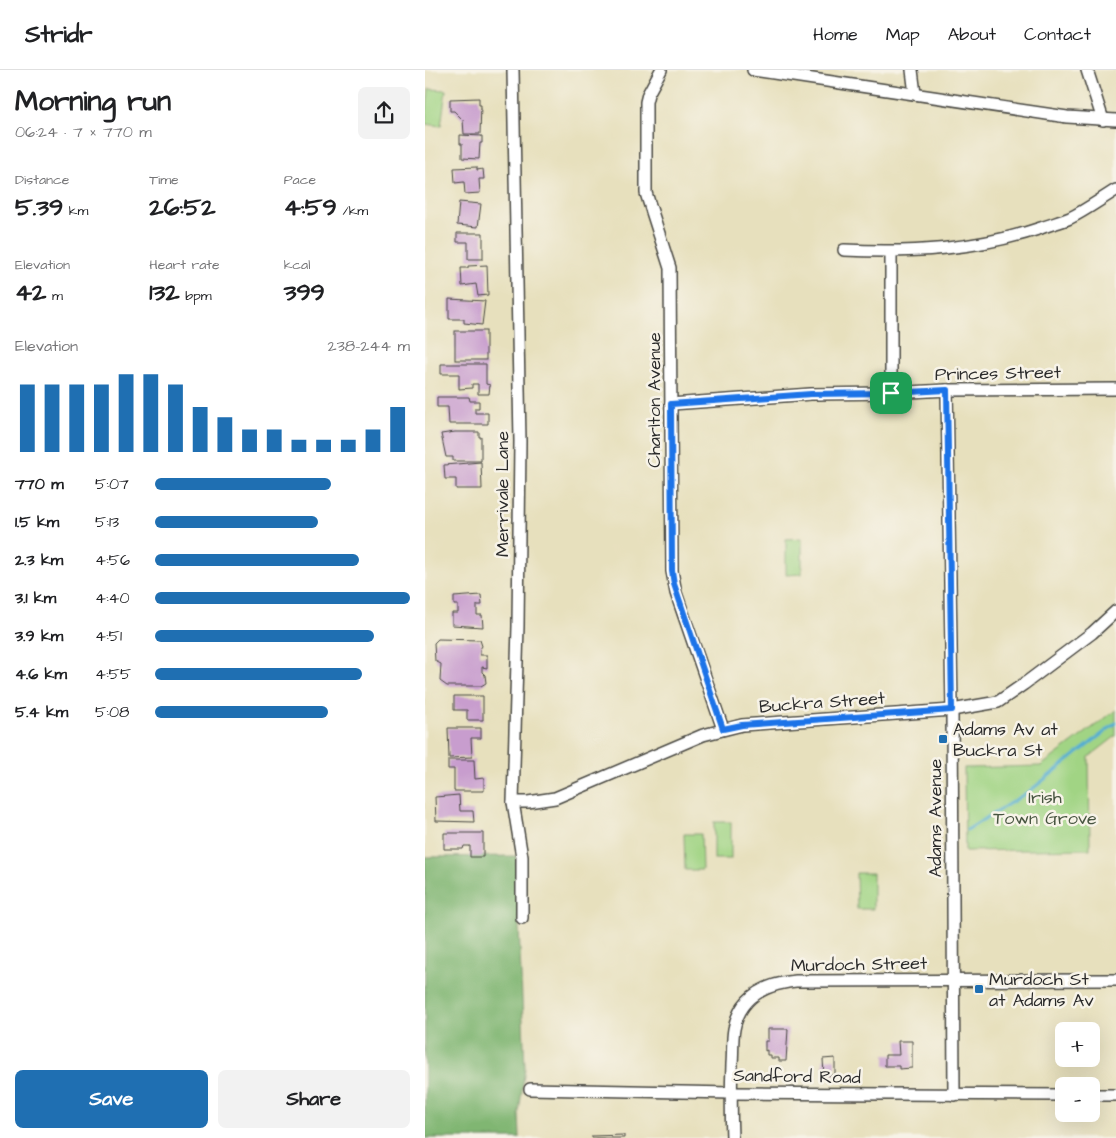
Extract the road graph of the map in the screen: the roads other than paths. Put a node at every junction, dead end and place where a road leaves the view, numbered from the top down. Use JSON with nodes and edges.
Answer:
{"nodes":[{"id":1,"x":513,"y":70,"type":"edge"},
{"id":2,"x":661,"y":70,"type":"edge"},
{"id":3,"x":753,"y":70,"type":"edge"},
{"id":4,"x":912,"y":70,"type":"edge"},
{"id":5,"x":1087,"y":70,"type":"edge"},
{"id":6,"x":915,"y":94,"type":"junction"},
{"id":7,"x":1103,"y":120,"type":"junction"},
{"id":8,"x":1116,"y":120,"type":"edge"},
{"id":9,"x":1116,"y":190,"type":"edge"},
{"id":10,"x":844,"y":250,"type":"dead end"},
{"id":11,"x":891,"y":252,"type":"junction"},
{"id":12,"x":1116,"y":389,"type":"edge"},
{"id":13,"x":947,"y":390,"type":"junction"},
{"id":14,"x":891,"y":393,"type":"junction"},
{"id":15,"x":671,"y":404,"type":"junction"},
{"id":16,"x":1116,"y":611,"type":"edge"},
{"id":17,"x":952,"y":710,"type":"junction"},
{"id":18,"x":723,"y":729,"type":"junction"},
{"id":19,"x":513,"y":802,"type":"junction"},
{"id":20,"x":522,"y":918,"type":"dead end"},
{"id":21,"x":1116,"y":980,"type":"edge"},
{"id":22,"x":953,"y":981,"type":"junction"},
{"id":23,"x":530,"y":1089,"type":"dead end"},
{"id":24,"x":731,"y":1093,"type":"junction"},
{"id":25,"x":954,"y":1095,"type":"junction"},
{"id":26,"x":1055,"y":1095,"type":"edge"},
{"id":27,"x":1100,"y":1095,"type":"edge"},
{"id":28,"x":1116,"y":1095,"type":"edge"},
{"id":29,"x":732,"y":1138,"type":"edge"}],
"edges":[{"from":1,"to":19,"type":"street","name":"Merrivale Lane"},
{"from":2,"to":15,"type":"street","name":"Charlton Avenue"},
{"from":3,"to":6,"type":"street"},
{"from":4,"to":6,"type":"street"},
{"from":5,"to":7,"type":"street"},
{"from":6,"to":7,"type":"street"},
{"from":7,"to":8,"type":"street"},
{"from":9,"to":11,"type":"street"},
{"from":10,"to":11,"type":"street"},
{"from":11,"to":14,"type":"street"},
{"from":12,"to":13,"type":"street","name":"Princes Street"},
{"from":13,"to":14,"type":"street","name":"Princes Street"},
{"from":13,"to":17,"type":"street","name":"Adams Avenue"},
{"from":14,"to":15,"type":"street","name":"Princes Street"},
{"from":15,"to":18,"type":"street","name":"Charlton Avenue"},
{"from":16,"to":17,"type":"street","name":"Buckra Street"},
{"from":17,"to":18,"type":"street","name":"Buckra Street"},
{"from":17,"to":22,"type":"street","name":"Adams Avenue"},
{"from":18,"to":19,"type":"street","name":"Buckra Street"},
{"from":19,"to":20,"type":"street","name":"Merrivale Lane"},
{"from":21,"to":22,"type":"street","name":"Murdoch Street"},
{"from":22,"to":24,"type":"street","name":"Murdoch Street"},
{"from":22,"to":25,"type":"street","name":"Adams Avenue"},
{"from":23,"to":24,"type":"street","name":"Sandford Road"},
{"from":24,"to":25,"type":"street","name":"Sandford Road"},
{"from":24,"to":29,"type":"street","name":"Murdoch Street"},
{"from":25,"to":26,"type":"street","name":"Sandford Road"},
{"from":27,"to":28,"type":"street"}]}
